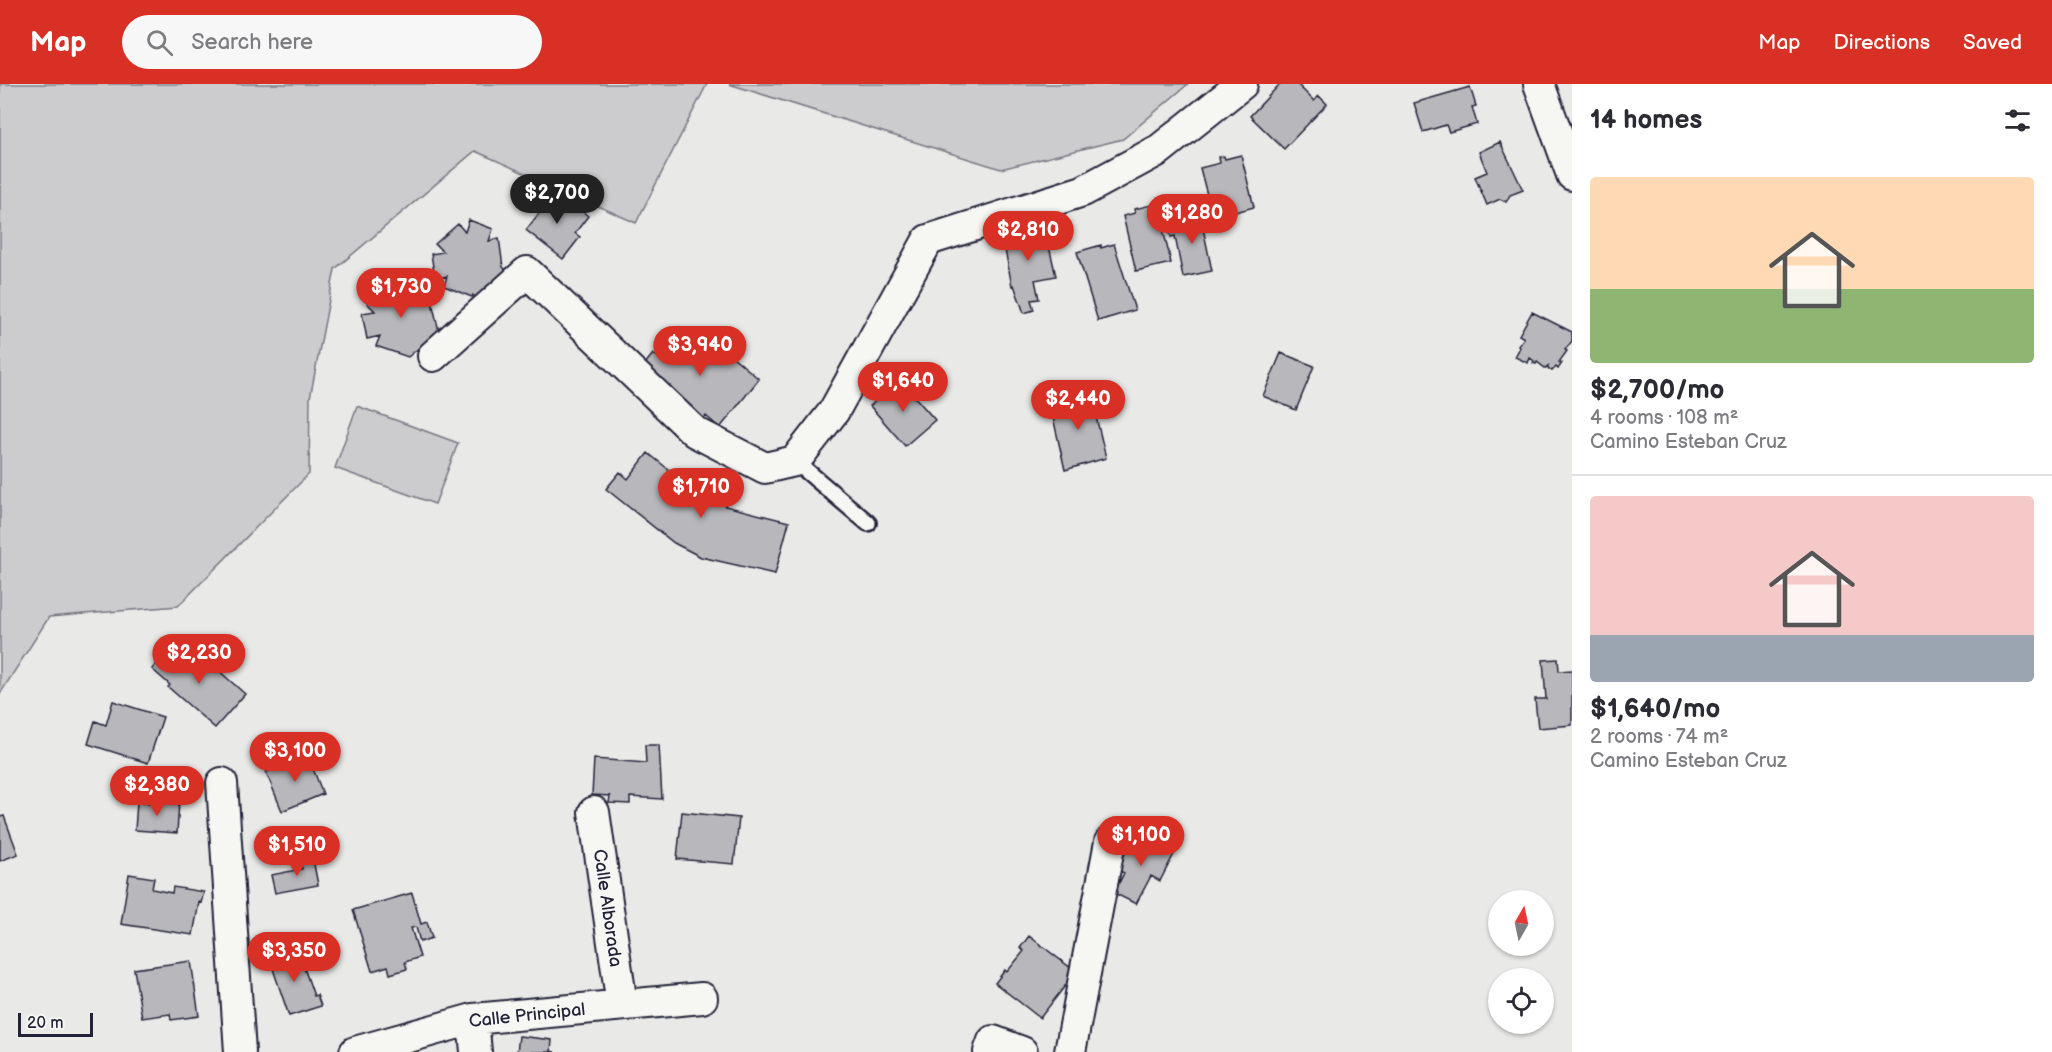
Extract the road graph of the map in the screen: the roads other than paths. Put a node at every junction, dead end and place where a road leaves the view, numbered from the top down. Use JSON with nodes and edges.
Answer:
{"nodes":[{"id":1,"x":1242,"y":84,"type":"edge"},
{"id":2,"x":1539,"y":84,"type":"edge"},
{"id":3,"x":1572,"y":175,"type":"edge"},
{"id":4,"x":433,"y":356,"type":"dead end"},
{"id":5,"x":795,"y":461,"type":"junction"},
{"id":6,"x":868,"y":523,"type":"dead end"},
{"id":7,"x":222,"y":783,"type":"dead end"},
{"id":8,"x":594,"y":812,"type":"dead end"},
{"id":9,"x":1110,"y":842,"type":"dead end"},
{"id":10,"x":702,"y":998,"type":"dead end"},
{"id":11,"x":622,"y":1005,"type":"junction"},
{"id":12,"x":473,"y":1019,"type":"junction"},
{"id":13,"x":240,"y":1052,"type":"edge"},
{"id":14,"x":355,"y":1052,"type":"edge"},
{"id":15,"x":476,"y":1052,"type":"edge"},
{"id":16,"x":989,"y":1052,"type":"edge"},
{"id":17,"x":1022,"y":1052,"type":"edge"},
{"id":18,"x":1070,"y":1052,"type":"edge"}],
"edges":[{"from":1,"to":5,"type":"street"},
{"from":2,"to":3,"type":"street"},
{"from":4,"to":5,"type":"street"},
{"from":5,"to":6,"type":"lane"},
{"from":7,"to":13,"type":"street"},
{"from":8,"to":11,"type":"street","name":"Calle Alborada"},
{"from":9,"to":18,"type":"street"},
{"from":10,"to":11,"type":"street","name":"Calle Principal"},
{"from":11,"to":12,"type":"street","name":"Calle Principal"},
{"from":12,"to":14,"type":"street","name":"Calle Principal"},
{"from":12,"to":15,"type":"street"},
{"from":16,"to":17,"type":"street"}]}
